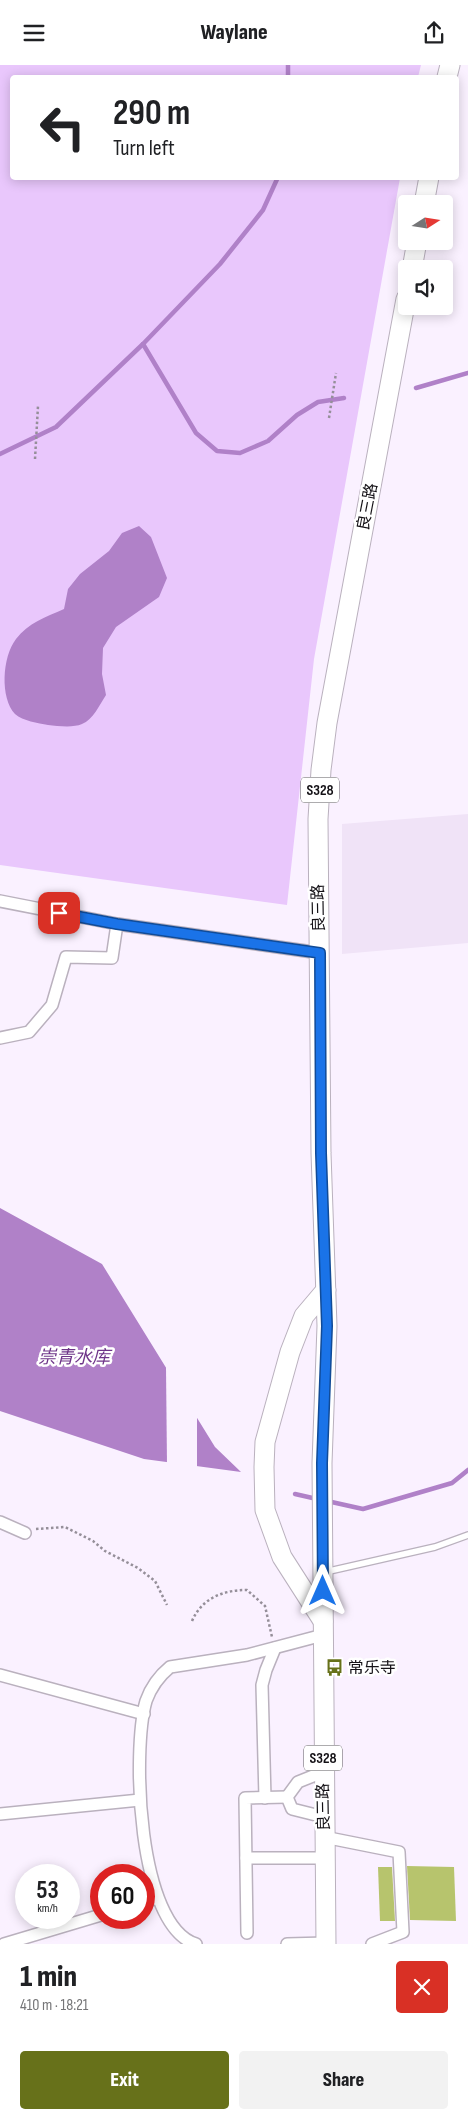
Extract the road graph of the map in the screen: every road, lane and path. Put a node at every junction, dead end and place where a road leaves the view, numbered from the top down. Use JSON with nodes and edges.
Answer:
{"nodes":[{"id":1,"x":428,"y":180,"type":"edge"},
{"id":2,"x":426,"y":195,"type":"edge"},
{"id":3,"x":403,"y":315,"type":"edge"},
{"id":4,"x":336,"y":373,"type":"dead end"},
{"id":5,"x":38,"y":406,"type":"dead end"},
{"id":6,"x":329,"y":418,"type":"dead end"},
{"id":7,"x":35,"y":459,"type":"dead end"},
{"id":8,"x":0,"y":901,"type":"edge"},
{"id":9,"x":117,"y":924,"type":"junction"},
{"id":10,"x":320,"y":953,"type":"junction"},
{"id":11,"x":0,"y":1038,"type":"edge"},
{"id":12,"x":326,"y":1290,"type":"junction"},
{"id":13,"x":0,"y":1522,"type":"edge"},
{"id":14,"x":26,"y":1533,"type":"joint"},
{"id":15,"x":468,"y":1535,"type":"edge"},
{"id":16,"x":323,"y":1573,"type":"junction"},
{"id":17,"x":167,"y":1605,"type":"dead end"},
{"id":18,"x":192,"y":1621,"type":"dead end"},
{"id":19,"x":323,"y":1628,"type":"junction"},
{"id":20,"x":275,"y":1648,"type":"junction"},
{"id":21,"x":0,"y":1675,"type":"edge"},
{"id":22,"x":144,"y":1714,"type":"junction"},
{"id":23,"x":323,"y":1773,"type":"junction"},
{"id":24,"x":287,"y":1797,"type":"junction"},
{"id":25,"x":265,"y":1798,"type":"junction"},
{"id":26,"x":140,"y":1800,"type":"junction"},
{"id":27,"x":0,"y":1814,"type":"edge"},
{"id":28,"x":324,"y":1817,"type":"junction"},
{"id":29,"x":324,"y":1837,"type":"junction"},
{"id":30,"x":246,"y":1858,"type":"junction"},
{"id":31,"x":324,"y":1858,"type":"junction"},
{"id":32,"x":157,"y":1898,"type":"joint"},
{"id":33,"x":90,"y":1918,"type":"edge"},
{"id":34,"x":247,"y":1933,"type":"dead end"},
{"id":35,"x":4,"y":1944,"type":"edge"},
{"id":36,"x":196,"y":1944,"type":"edge"},
{"id":37,"x":287,"y":1944,"type":"edge"},
{"id":38,"x":326,"y":1944,"type":"edge"},
{"id":39,"x":372,"y":1944,"type":"edge"}],
"edges":[{"from":1,"to":2,"type":"main road"},
{"from":3,"to":10,"type":"main road","name":"良三路","number":"S328"},
{"from":4,"to":6,"type":"path"},
{"from":5,"to":7,"type":"path"},
{"from":8,"to":9,"type":"street"},
{"from":9,"to":10,"type":"street"},
{"from":9,"to":11,"type":"street"},
{"from":10,"to":12,"type":"main road","name":"良三路","number":"S328"},
{"from":12,"to":16,"type":"main road","name":"良三路","number":"S328"},
{"from":12,"to":19,"type":"main road"},
{"from":13,"to":14,"type":"street"},
{"from":14,"to":17,"type":"path"},
{"from":15,"to":16,"type":"lane"},
{"from":16,"to":19,"type":"main road","name":"良三路","number":"S328"},
{"from":18,"to":20,"type":"path"},
{"from":19,"to":20,"type":"street"},
{"from":19,"to":23,"type":"main road","name":"良三路","number":"S328"},
{"from":20,"to":22,"type":"street"},
{"from":20,"to":25,"type":"street"},
{"from":21,"to":22,"type":"street"},
{"from":22,"to":26,"type":"street"},
{"from":23,"to":24,"type":"street"},
{"from":23,"to":28,"type":"main road","name":"良三路","number":"S328"},
{"from":24,"to":25,"type":"street"},
{"from":24,"to":28,"type":"street"},
{"from":25,"to":30,"type":"street"},
{"from":26,"to":27,"type":"street"},
{"from":26,"to":32,"type":"street"},
{"from":28,"to":29,"type":"main road","name":"良三路","number":"S328"},
{"from":29,"to":31,"type":"main road","name":"良三路","number":"S328"},
{"from":29,"to":39,"type":"street"},
{"from":30,"to":31,"type":"street"},
{"from":30,"to":34,"type":"street"},
{"from":31,"to":38,"type":"main road","name":"良三路","number":"S328"},
{"from":32,"to":36,"type":"street"},
{"from":33,"to":35,"type":"street"},
{"from":37,"to":38,"type":"street"}]}
